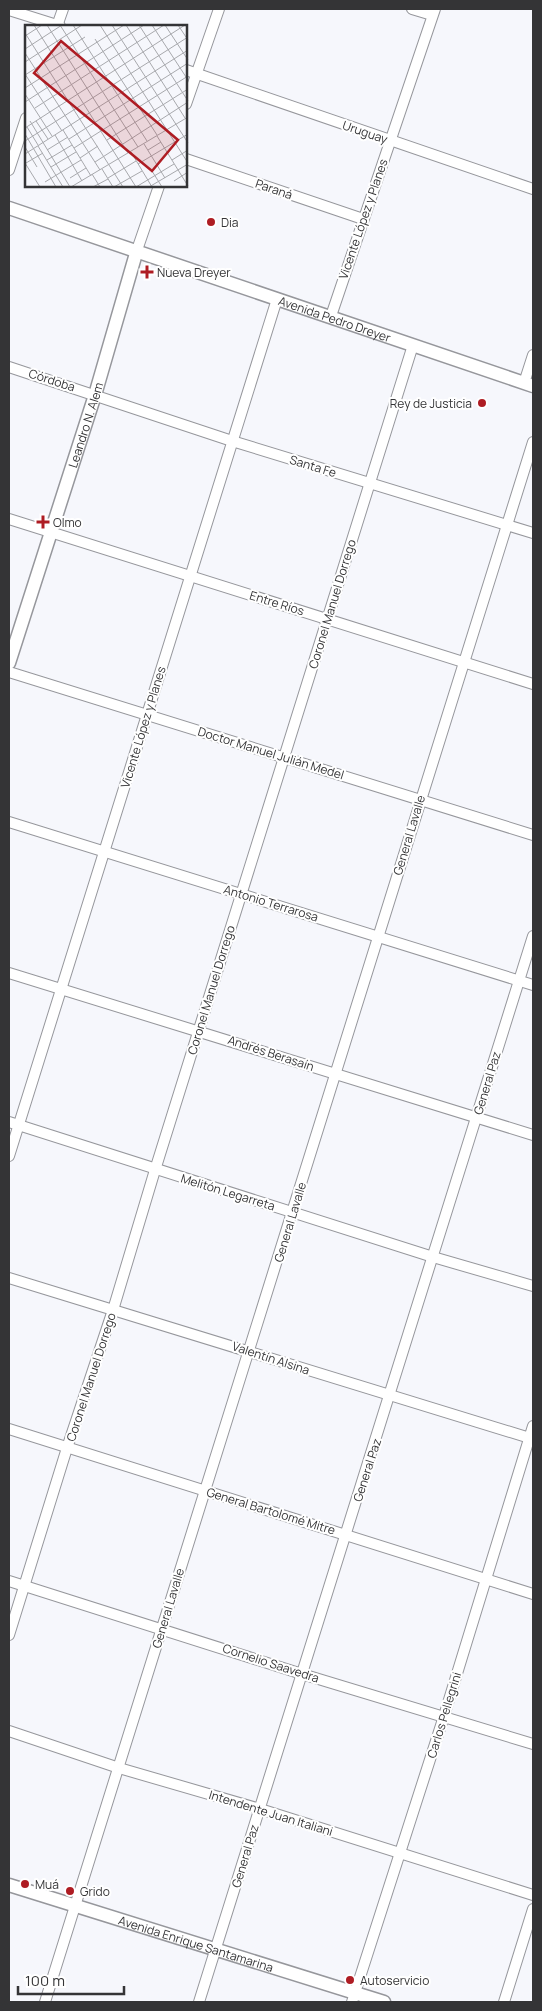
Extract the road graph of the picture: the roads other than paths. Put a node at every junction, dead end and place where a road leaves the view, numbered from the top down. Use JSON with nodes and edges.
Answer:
{"nodes":[{"id":1,"x":63,"y":9,"type":"edge"},
{"id":2,"x":219,"y":9,"type":"edge"},
{"id":3,"x":412,"y":9,"type":"edge"},
{"id":4,"x":9,"y":10,"type":"edge"},
{"id":5,"x":433,"y":12,"type":"edge"},
{"id":6,"x":55,"y":25,"type":"edge"},
{"id":7,"x":58,"y":25,"type":"edge"},
{"id":8,"x":191,"y":72,"type":"edge"},
{"id":9,"x":188,"y":91,"type":"edge"},
{"id":10,"x":25,"y":121,"type":"edge"},
{"id":11,"x":390,"y":140,"type":"junction"},
{"id":12,"x":188,"y":160,"type":"edge"},
{"id":13,"x":9,"y":170,"type":"edge"},
{"id":14,"x":158,"y":188,"type":"edge"},
{"id":15,"x":533,"y":189,"type":"edge"},
{"id":16,"x":9,"y":208,"type":"edge"},
{"id":17,"x":363,"y":219,"type":"junction"},
{"id":18,"x":137,"y":250,"type":"junction"},
{"id":19,"x":277,"y":299,"type":"junction"},
{"id":20,"x":331,"y":316,"type":"junction"},
{"id":21,"x":413,"y":345,"type":"junction"},
{"id":22,"x":533,"y":355,"type":"edge"},
{"id":23,"x":9,"y":367,"type":"edge"},
{"id":24,"x":528,"y":384,"type":"edge"},
{"id":25,"x":95,"y":395,"type":"junction"},
{"id":26,"x":232,"y":441,"type":"junction"},
{"id":27,"x":533,"y":442,"type":"edge"},
{"id":28,"x":369,"y":483,"type":"junction"},
{"id":29,"x":9,"y":519,"type":"edge"},
{"id":30,"x":507,"y":525,"type":"junction"},
{"id":31,"x":50,"y":532,"type":"junction"},
{"id":32,"x":533,"y":533,"type":"edge"},
{"id":33,"x":189,"y":576,"type":"junction"},
{"id":34,"x":327,"y":619,"type":"junction"},
{"id":35,"x":464,"y":662,"type":"junction"},
{"id":36,"x":9,"y":663,"type":"edge"},
{"id":37,"x":9,"y":672,"type":"edge"},
{"id":38,"x":533,"y":684,"type":"edge"},
{"id":39,"x":147,"y":715,"type":"junction"},
{"id":40,"x":284,"y":756,"type":"junction"},
{"id":41,"x":420,"y":799,"type":"junction"},
{"id":42,"x":9,"y":822,"type":"edge"},
{"id":43,"x":533,"y":835,"type":"edge"},
{"id":44,"x":103,"y":852,"type":"junction"},
{"id":45,"x":241,"y":894,"type":"junction"},
{"id":46,"x":378,"y":936,"type":"junction"},
{"id":47,"x":533,"y":936,"type":"edge"},
{"id":48,"x":9,"y":973,"type":"edge"},
{"id":49,"x":520,"y":980,"type":"junction"},
{"id":50,"x":533,"y":984,"type":"edge"},
{"id":51,"x":61,"y":989,"type":"junction"},
{"id":52,"x":200,"y":1031,"type":"junction"},
{"id":53,"x":335,"y":1074,"type":"junction"},
{"id":54,"x":477,"y":1117,"type":"junction"},
{"id":55,"x":13,"y":1124,"type":"edge"},
{"id":56,"x":533,"y":1135,"type":"edge"},
{"id":57,"x":9,"y":1156,"type":"edge"},
{"id":58,"x":155,"y":1170,"type":"junction"},
{"id":59,"x":293,"y":1213,"type":"junction"},
{"id":60,"x":433,"y":1257,"type":"junction"},
{"id":61,"x":9,"y":1278,"type":"edge"},
{"id":62,"x":533,"y":1286,"type":"edge"},
{"id":63,"x":113,"y":1310,"type":"junction"},
{"id":64,"x":250,"y":1352,"type":"junction"},
{"id":65,"x":390,"y":1396,"type":"junction"},
{"id":66,"x":533,"y":1426,"type":"edge"},
{"id":67,"x":9,"y":1429,"type":"edge"},
{"id":68,"x":531,"y":1439,"type":"edge"},
{"id":69,"x":67,"y":1448,"type":"junction"},
{"id":70,"x":205,"y":1491,"type":"junction"},
{"id":71,"x":346,"y":1535,"type":"junction"},
{"id":72,"x":485,"y":1579,"type":"junction"},
{"id":73,"x":9,"y":1581,"type":"edge"},
{"id":74,"x":24,"y":1586,"type":"junction"},
{"id":75,"x":533,"y":1594,"type":"edge"},
{"id":76,"x":162,"y":1628,"type":"junction"},
{"id":77,"x":9,"y":1635,"type":"edge"},
{"id":78,"x":302,"y":1674,"type":"junction"},
{"id":79,"x":444,"y":1716,"type":"junction"},
{"id":80,"x":9,"y":1732,"type":"edge"},
{"id":81,"x":533,"y":1744,"type":"edge"},
{"id":82,"x":119,"y":1768,"type":"junction"},
{"id":83,"x":260,"y":1809,"type":"junction"},
{"id":84,"x":400,"y":1854,"type":"junction"},
{"id":85,"x":9,"y":1885,"type":"edge"},
{"id":86,"x":533,"y":1895,"type":"edge"},
{"id":87,"x":75,"y":1906,"type":"junction"},
{"id":88,"x":533,"y":1909,"type":"edge"},
{"id":89,"x":215,"y":1950,"type":"junction"},
{"id":90,"x":354,"y":1998,"type":"edge"},
{"id":91,"x":45,"y":2002,"type":"edge"},
{"id":92,"x":199,"y":2002,"type":"edge"},
{"id":93,"x":384,"y":2002,"type":"edge"},
{"id":94,"x":504,"y":2002,"type":"edge"}],
"edges":[{"from":1,"to":7,"type":"street"},
{"from":2,"to":8,"type":"street"},
{"from":3,"to":5,"type":"street"},
{"from":4,"to":6,"type":"street"},
{"from":5,"to":11,"type":"street","name":"Vicente López y Planes"},
{"from":8,"to":9,"type":"street"},
{"from":8,"to":11,"type":"street","name":"Uruguay"},
{"from":10,"to":13,"type":"street"},
{"from":11,"to":15,"type":"street","name":"Uruguay"},
{"from":11,"to":17,"type":"street","name":"Vicente López y Planes"},
{"from":12,"to":17,"type":"street","name":"Paraná"},
{"from":14,"to":18,"type":"street","name":"Leandro N. Alem"},
{"from":16,"to":18,"type":"main road","name":"Avenida Pedro Dreyer"},
{"from":17,"to":20,"type":"street","name":"Vicente López y Planes"},
{"from":18,"to":19,"type":"main road","name":"Avenida Pedro Dreyer"},
{"from":18,"to":25,"type":"main road","name":"Leandro N. Alem"},
{"from":19,"to":20,"type":"main road","name":"Avenida Pedro Dreyer"},
{"from":19,"to":26,"type":"street","name":"Vicente López y Planes"},
{"from":20,"to":21,"type":"main road","name":"Avenida Pedro Dreyer"},
{"from":21,"to":24,"type":"main road","name":"Avenida Pedro Dreyer"},
{"from":21,"to":28,"type":"street","name":"Coronel Manuel Dorrego"},
{"from":22,"to":24,"type":"street"},
{"from":23,"to":25,"type":"street","name":"Córdoba"},
{"from":25,"to":26,"type":"street","name":"Santa Fe"},
{"from":25,"to":31,"type":"main road","name":"Leandro N. Alem"},
{"from":26,"to":28,"type":"street","name":"Santa Fe"},
{"from":26,"to":33,"type":"street","name":"Vicente López y Planes"},
{"from":27,"to":30,"type":"street","name":"General Lavalle"},
{"from":28,"to":30,"type":"street","name":"Santa Fe"},
{"from":28,"to":34,"type":"street","name":"Coronel Manuel Dorrego"},
{"from":29,"to":31,"type":"street","name":"Entre Ríos"},
{"from":30,"to":32,"type":"street","name":"Santa Fe"},
{"from":30,"to":35,"type":"street","name":"General Lavalle"},
{"from":31,"to":33,"type":"street","name":"Entre Ríos"},
{"from":31,"to":36,"type":"main road","name":"Leandro N. Alem"},
{"from":33,"to":34,"type":"street","name":"Entre Ríos"},
{"from":33,"to":39,"type":"street","name":"Vicente López y Planes"},
{"from":34,"to":35,"type":"street","name":"Entre Ríos"},
{"from":34,"to":40,"type":"street","name":"Coronel Manuel Dorrego"},
{"from":35,"to":38,"type":"street","name":"Entre Ríos"},
{"from":35,"to":41,"type":"street","name":"General Lavalle"},
{"from":37,"to":39,"type":"street","name":"Doctor Manuel Julián Medel"},
{"from":39,"to":40,"type":"street","name":"Doctor Manuel Julián Medel"},
{"from":39,"to":44,"type":"street","name":"Vicente López y Planes"},
{"from":40,"to":41,"type":"street","name":"Doctor Manuel Julián Medel"},
{"from":40,"to":45,"type":"street","name":"Coronel Manuel Dorrego"},
{"from":41,"to":43,"type":"street","name":"Doctor Manuel Julián Medel"},
{"from":41,"to":46,"type":"street","name":"General Lavalle"},
{"from":42,"to":44,"type":"street","name":"Antonio Terrarosa"},
{"from":44,"to":45,"type":"street","name":"Antonio Terrarosa"},
{"from":44,"to":51,"type":"street","name":"Vicente López y Planes"},
{"from":45,"to":46,"type":"street","name":"Antonio Terrarosa"},
{"from":45,"to":52,"type":"street","name":"Coronel Manuel Dorrego"},
{"from":46,"to":49,"type":"street","name":"Antonio Terrarosa"},
{"from":46,"to":53,"type":"street","name":"General Lavalle"},
{"from":47,"to":49,"type":"street","name":"General Paz"},
{"from":48,"to":51,"type":"street","name":"Andrés Berasaín"},
{"from":49,"to":50,"type":"street","name":"Antonio Terrarosa"},
{"from":49,"to":54,"type":"street","name":"General Paz"},
{"from":51,"to":52,"type":"street","name":"Andrés Berasaín"},
{"from":51,"to":55,"type":"street","name":"Vicente López y Planes"},
{"from":52,"to":53,"type":"street","name":"Andrés Berasaín"},
{"from":52,"to":58,"type":"street","name":"Coronel Manuel Dorrego"},
{"from":53,"to":54,"type":"street","name":"Andrés Berasaín"},
{"from":53,"to":59,"type":"street","name":"General Lavalle"},
{"from":54,"to":56,"type":"street","name":"Andrés Berasaín"},
{"from":54,"to":60,"type":"street","name":"General Paz"},
{"from":55,"to":57,"type":"street","name":"Vicente López y Planes"},
{"from":55,"to":58,"type":"street","name":"Melitón Legarreta"},
{"from":58,"to":59,"type":"street","name":"Melitón Legarreta"},
{"from":58,"to":63,"type":"street","name":"Coronel Manuel Dorrego"},
{"from":59,"to":60,"type":"street","name":"Melitón Legarreta"},
{"from":59,"to":64,"type":"street","name":"General Lavalle"},
{"from":60,"to":62,"type":"street","name":"Melitón Legarreta"},
{"from":60,"to":65,"type":"street","name":"General Paz"},
{"from":61,"to":63,"type":"street","name":"Valentín Alsina"},
{"from":63,"to":64,"type":"street","name":"Valentín Alsina"},
{"from":63,"to":69,"type":"street","name":"Coronel Manuel Dorrego"},
{"from":64,"to":65,"type":"street","name":"Valentín Alsina"},
{"from":64,"to":70,"type":"street","name":"General Lavalle"},
{"from":65,"to":68,"type":"street","name":"Valentín Alsina"},
{"from":65,"to":71,"type":"street","name":"General Paz"},
{"from":66,"to":68,"type":"street","name":"Carlos Pellegrini"},
{"from":67,"to":69,"type":"street","name":"General Bartolomé Mitre"},
{"from":68,"to":72,"type":"street","name":"Carlos Pellegrini"},
{"from":69,"to":70,"type":"street","name":"General Bartolomé Mitre"},
{"from":69,"to":74,"type":"street","name":"Coronel Manuel Dorrego"},
{"from":70,"to":71,"type":"street","name":"General Bartolomé Mitre"},
{"from":70,"to":76,"type":"street","name":"General Lavalle"},
{"from":71,"to":72,"type":"street","name":"General Bartolomé Mitre"},
{"from":71,"to":78,"type":"street","name":"General Paz"},
{"from":72,"to":75,"type":"street","name":"General Bartolomé Mitre"},
{"from":72,"to":79,"type":"street","name":"Carlos Pellegrini"},
{"from":73,"to":74,"type":"street","name":"Cornelio Saavedra"},
{"from":74,"to":76,"type":"street","name":"Cornelio Saavedra"},
{"from":74,"to":77,"type":"street","name":"Coronel Manuel Dorrego"},
{"from":76,"to":78,"type":"street","name":"Cornelio Saavedra"},
{"from":76,"to":82,"type":"street","name":"General Lavalle"},
{"from":78,"to":79,"type":"street","name":"Cornelio Saavedra"},
{"from":78,"to":83,"type":"street","name":"General Paz"},
{"from":79,"to":81,"type":"street","name":"Cornelio Saavedra"},
{"from":79,"to":84,"type":"street","name":"Carlos Pellegrini"},
{"from":80,"to":82,"type":"street","name":"Intendente Juan Italiani"},
{"from":82,"to":83,"type":"street","name":"Intendente Juan Italiani"},
{"from":82,"to":87,"type":"street","name":"General Lavalle"},
{"from":83,"to":84,"type":"street","name":"Intendente Juan Italiani"},
{"from":83,"to":89,"type":"street","name":"General Paz"},
{"from":84,"to":86,"type":"street","name":"Intendente Juan Italiani"},
{"from":84,"to":90,"type":"street","name":"Carlos Pellegrini"},
{"from":85,"to":87,"type":"main road","name":"Avenida Enrique Santamarina"},
{"from":87,"to":89,"type":"main road","name":"Avenida Enrique Santamarina"},
{"from":87,"to":91,"type":"street","name":"General Lavalle"},
{"from":88,"to":94,"type":"street"},
{"from":89,"to":90,"type":"main road","name":"Avenida Enrique Santamarina"},
{"from":89,"to":92,"type":"street","name":"General Paz"},
{"from":90,"to":93,"type":"main road","name":"Avenida Enrique Santamarina"}]}
